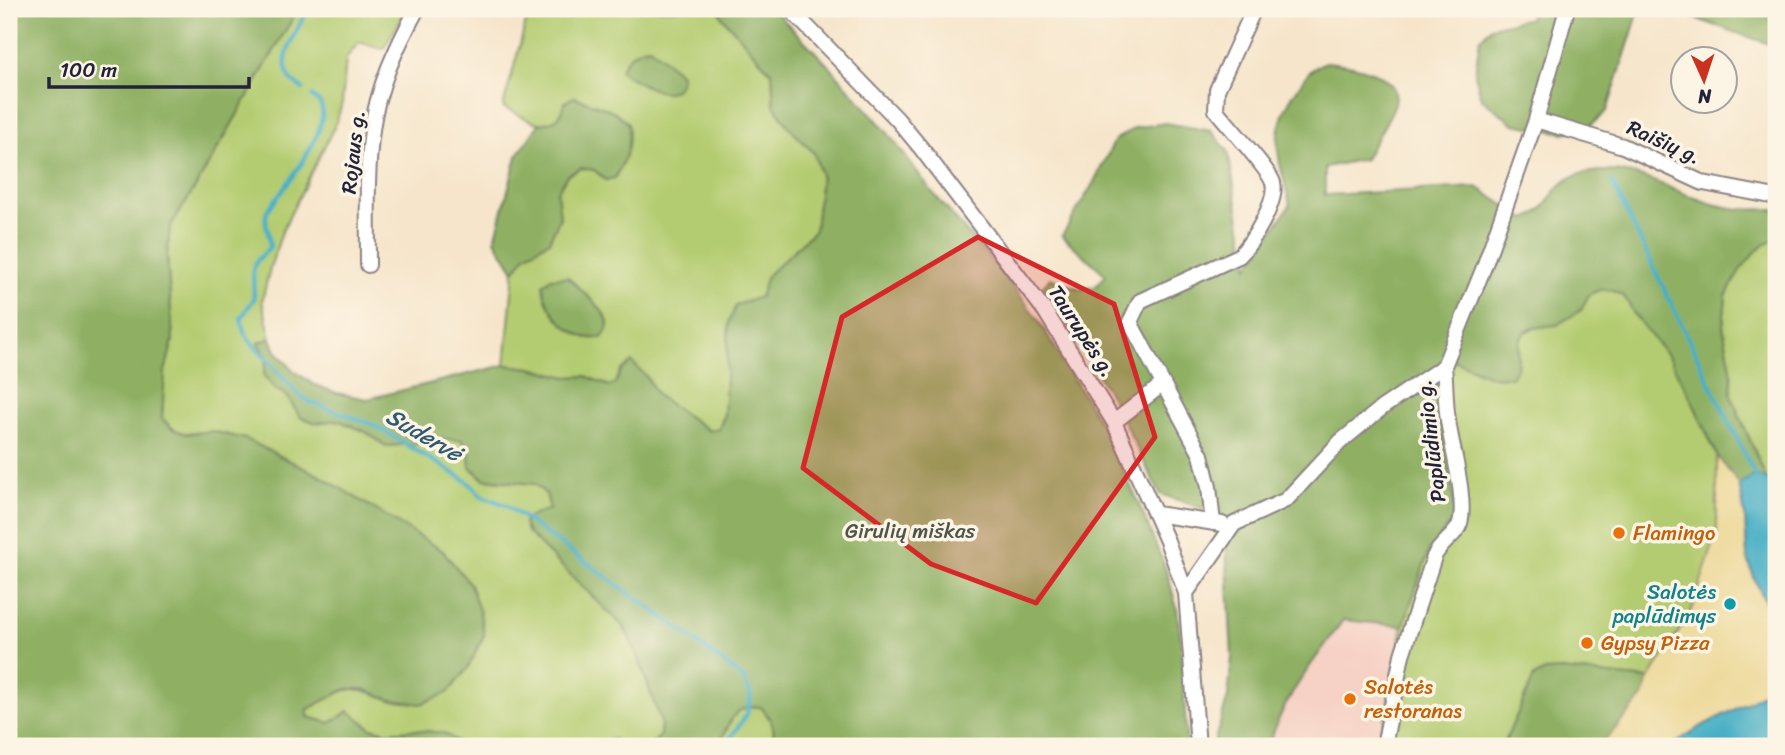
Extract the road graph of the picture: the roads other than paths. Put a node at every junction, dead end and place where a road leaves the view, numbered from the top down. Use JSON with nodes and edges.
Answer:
{"nodes":[{"id":1,"x":417,"y":9,"type":"edge"},
{"id":2,"x":1254,"y":9,"type":"edge"},
{"id":3,"x":1567,"y":9,"type":"edge"},
{"id":4,"x":797,"y":11,"type":"edge"},
{"id":5,"x":1536,"y":120,"type":"junction"},
{"id":6,"x":1776,"y":198,"type":"edge"},
{"id":7,"x":368,"y":265,"type":"dead end"},
{"id":8,"x":1444,"y":366,"type":"junction"},
{"id":9,"x":1163,"y":384,"type":"junction"},
{"id":10,"x":1114,"y":422,"type":"junction"},
{"id":11,"x":1156,"y":514,"type":"junction"},
{"id":12,"x":1213,"y":523,"type":"junction"},
{"id":13,"x":1234,"y":524,"type":"junction"},
{"id":14,"x":1186,"y":593,"type":"junction"},
{"id":15,"x":1198,"y":746,"type":"edge"},
{"id":16,"x":1384,"y":746,"type":"edge"}],
"edges":[{"from":1,"to":7,"type":"street","name":"Rojaus g."},
{"from":2,"to":9,"type":"street"},
{"from":3,"to":5,"type":"street"},
{"from":4,"to":10,"type":"street","name":"Taurupės g."},
{"from":5,"to":6,"type":"street","name":"Raišių g."},
{"from":5,"to":8,"type":"street"},
{"from":8,"to":13,"type":"street"},
{"from":8,"to":16,"type":"street","name":"Paplūdimio g."},
{"from":9,"to":10,"type":"street"},
{"from":9,"to":12,"type":"street"},
{"from":10,"to":11,"type":"street","name":"Taurupės g."},
{"from":11,"to":12,"type":"street"},
{"from":11,"to":14,"type":"street","name":"Taurupės g."},
{"from":12,"to":13,"type":"street"},
{"from":13,"to":14,"type":"street"},
{"from":14,"to":15,"type":"street","name":"Taurupės g."}]}
